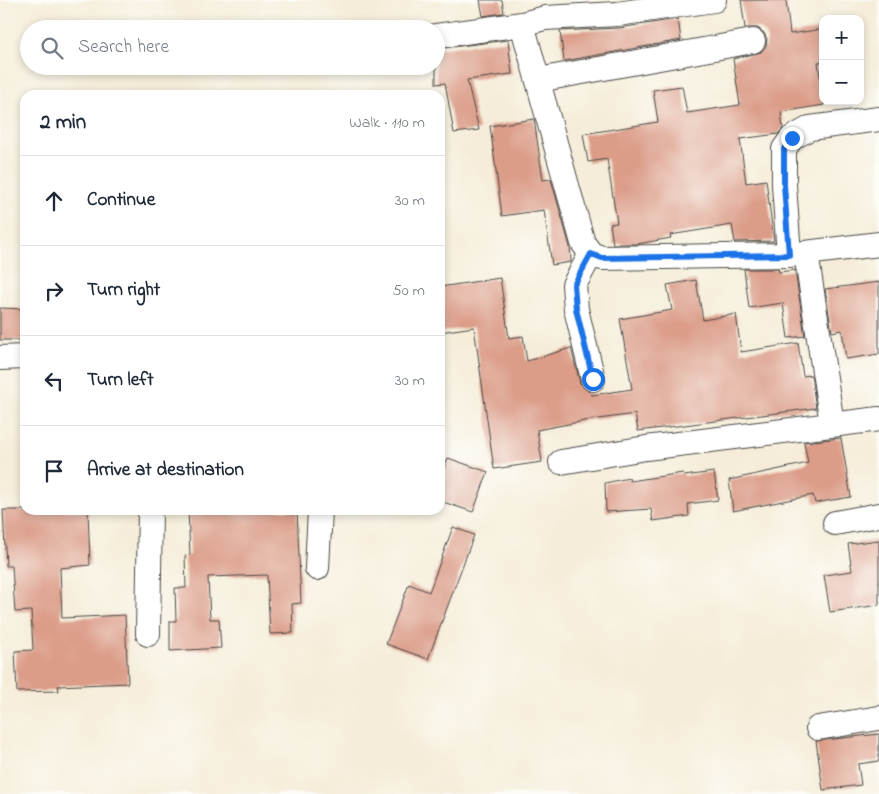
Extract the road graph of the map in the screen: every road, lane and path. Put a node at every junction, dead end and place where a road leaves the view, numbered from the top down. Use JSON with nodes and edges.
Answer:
{"nodes":[{"id":1,"x":714,"y":0,"type":"edge"},
{"id":2,"x":522,"y":24,"type":"junction"},
{"id":3,"x":445,"y":35,"type":"edge"},
{"id":4,"x":753,"y":41,"type":"dead end"},
{"id":5,"x":538,"y":80,"type":"junction"},
{"id":6,"x":879,"y":119,"type":"edge"},
{"id":7,"x":879,"y":244,"type":"edge"},
{"id":8,"x":591,"y":254,"type":"junction"},
{"id":9,"x":798,"y":254,"type":"junction"},
{"id":10,"x":0,"y":358,"type":"edge"},
{"id":11,"x":20,"y":358,"type":"edge"},
{"id":12,"x":593,"y":379,"type":"dead end"},
{"id":13,"x":879,"y":419,"type":"edge"},
{"id":14,"x":832,"y":424,"type":"junction"},
{"id":15,"x":561,"y":462,"type":"dead end"},
{"id":16,"x":150,"y":515,"type":"edge"},
{"id":17,"x":320,"y":515,"type":"edge"},
{"id":18,"x":879,"y":515,"type":"edge"},
{"id":19,"x":835,"y":523,"type":"dead end"},
{"id":20,"x":317,"y":568,"type":"dead end"},
{"id":21,"x":148,"y":634,"type":"dead end"},
{"id":22,"x":879,"y":718,"type":"edge"},
{"id":23,"x":818,"y":728,"type":"dead end"}],
"edges":[{"from":1,"to":2,"type":"street"},
{"from":2,"to":3,"type":"street"},
{"from":2,"to":5,"type":"street"},
{"from":4,"to":5,"type":"street"},
{"from":5,"to":8,"type":"street"},
{"from":6,"to":9,"type":"street"},
{"from":7,"to":9,"type":"street"},
{"from":8,"to":9,"type":"street"},
{"from":8,"to":12,"type":"street"},
{"from":9,"to":14,"type":"street"},
{"from":10,"to":11,"type":"street"},
{"from":13,"to":14,"type":"street"},
{"from":14,"to":15,"type":"street"},
{"from":16,"to":21,"type":"street"},
{"from":17,"to":20,"type":"street"},
{"from":18,"to":19,"type":"street"},
{"from":22,"to":23,"type":"street"}]}
